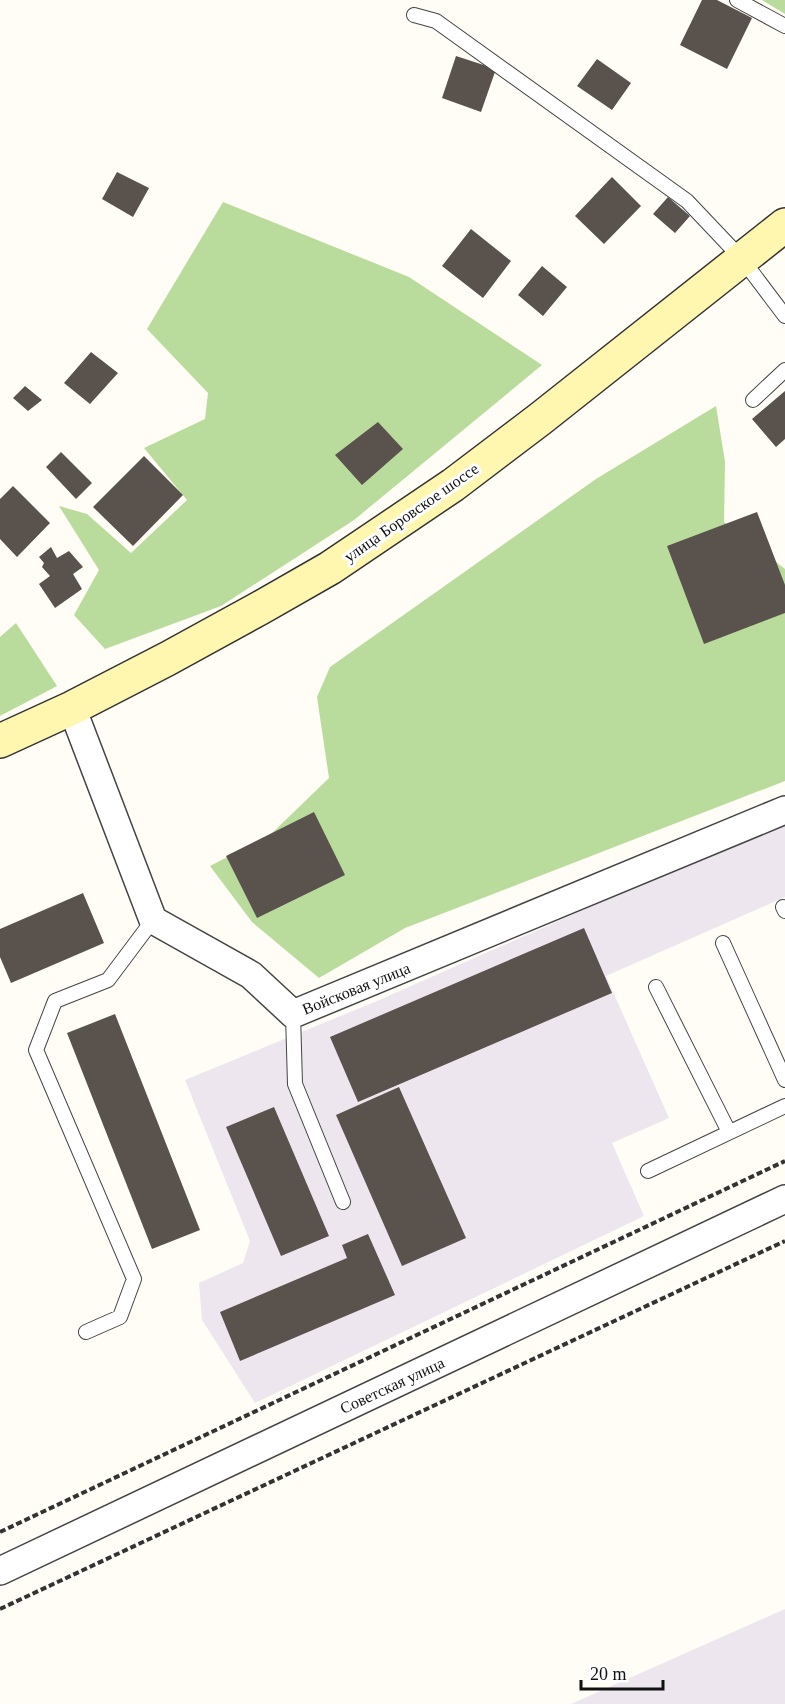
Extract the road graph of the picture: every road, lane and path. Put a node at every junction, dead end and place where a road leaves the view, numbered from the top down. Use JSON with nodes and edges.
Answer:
{"nodes":[{"id":1,"x":737,"y":0,"type":"edge"},
{"id":2,"x":414,"y":15,"type":"dead end"},
{"id":3,"x":785,"y":26,"type":"edge"},
{"id":4,"x":785,"y":225,"type":"edge"},
{"id":5,"x":742,"y":259,"type":"junction"},
{"id":6,"x":785,"y":316,"type":"edge"},
{"id":7,"x":785,"y":370,"type":"edge"},
{"id":8,"x":753,"y":400,"type":"dead end"},
{"id":9,"x":72,"y":708,"type":"junction"},
{"id":10,"x":0,"y":741,"type":"edge"},
{"id":11,"x":785,"y":810,"type":"edge"},
{"id":12,"x":153,"y":920,"type":"junction"},
{"id":13,"x":723,"y":943,"type":"dead end"},
{"id":14,"x":656,"y":987,"type":"dead end"},
{"id":15,"x":293,"y":1014,"type":"junction"},
{"id":16,"x":785,"y":1080,"type":"edge"},
{"id":17,"x":785,"y":1106,"type":"edge"},
{"id":18,"x":729,"y":1132,"type":"junction"},
{"id":19,"x":785,"y":1161,"type":"edge"},
{"id":20,"x":648,"y":1171,"type":"dead end"},
{"id":21,"x":785,"y":1200,"type":"edge"},
{"id":22,"x":343,"y":1202,"type":"dead end"},
{"id":23,"x":785,"y":1241,"type":"edge"},
{"id":24,"x":86,"y":1332,"type":"dead end"},
{"id":25,"x":0,"y":1532,"type":"edge"},
{"id":26,"x":0,"y":1571,"type":"edge"},
{"id":27,"x":0,"y":1609,"type":"edge"}],
"edges":[{"from":1,"to":3,"type":"lane"},
{"from":2,"to":5,"type":"lane"},
{"from":4,"to":5,"type":"street","name":"улица Боровское шоссе"},
{"from":5,"to":6,"type":"lane"},
{"from":5,"to":9,"type":"street","name":"улица Боровское шоссе"},
{"from":7,"to":8,"type":"lane"},
{"from":9,"to":10,"type":"street","name":"улица Боровское шоссе"},
{"from":9,"to":12,"type":"street"},
{"from":11,"to":15,"type":"street","name":"Войсковая улица"},
{"from":12,"to":15,"type":"street","name":"Войсковая улица"},
{"from":12,"to":24,"type":"lane"},
{"from":13,"to":16,"type":"lane"},
{"from":14,"to":18,"type":"lane"},
{"from":15,"to":22,"type":"lane"},
{"from":17,"to":18,"type":"lane"},
{"from":18,"to":20,"type":"lane"},
{"from":19,"to":25,"type":"path"},
{"from":21,"to":26,"type":"street","name":"Советская улица"},
{"from":23,"to":27,"type":"path"}]}
